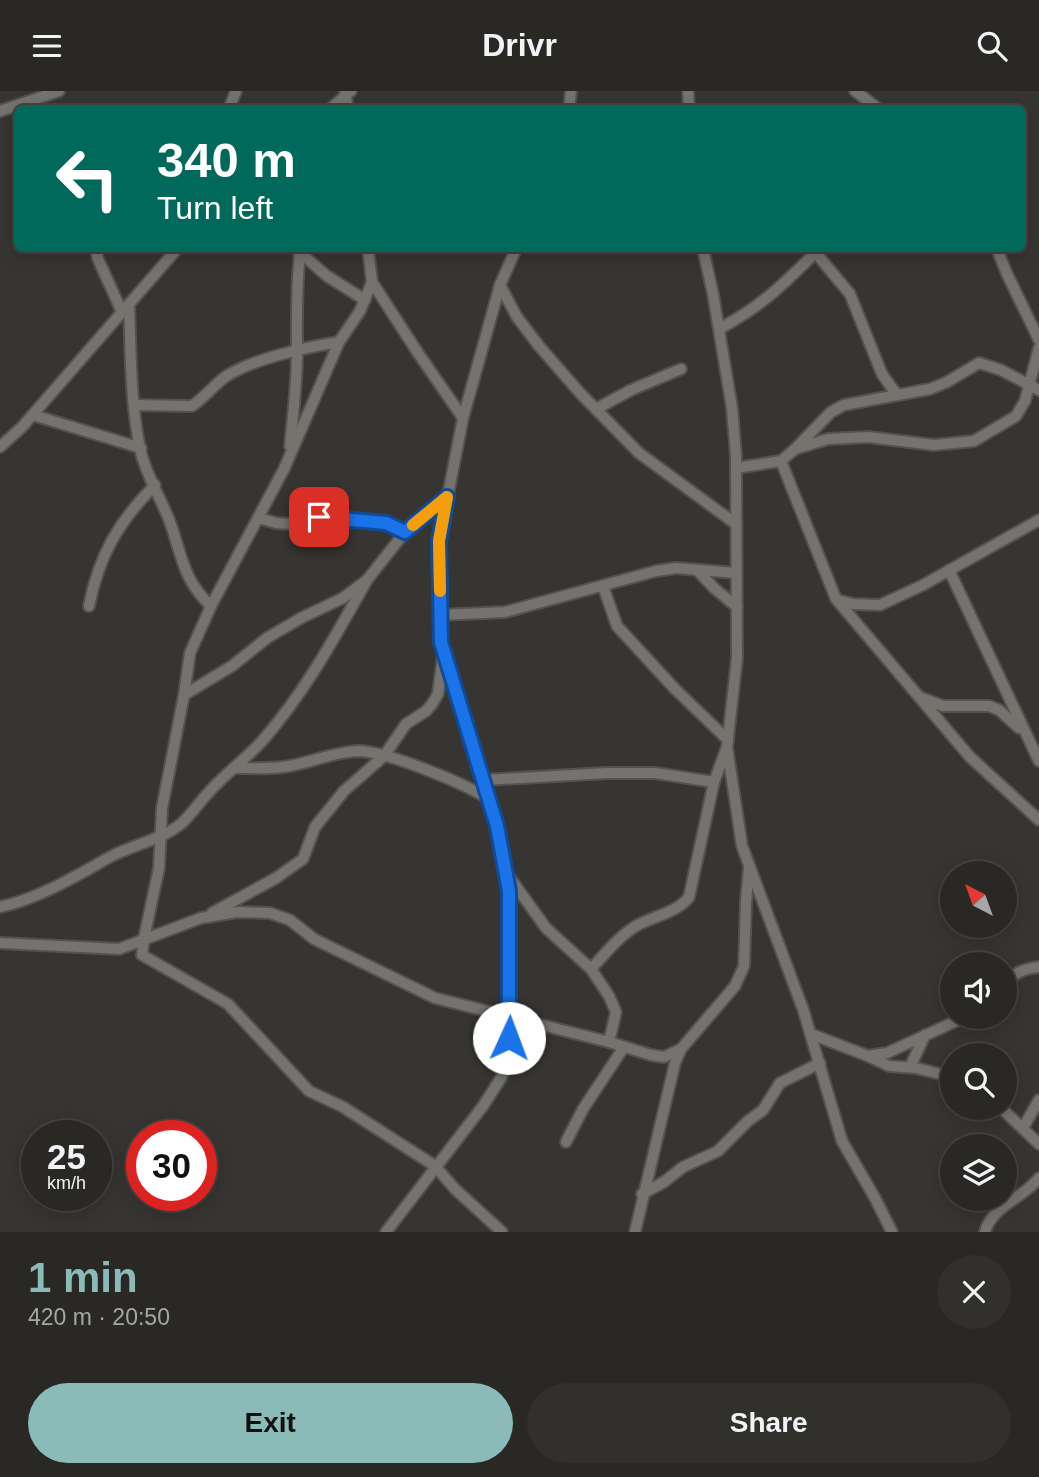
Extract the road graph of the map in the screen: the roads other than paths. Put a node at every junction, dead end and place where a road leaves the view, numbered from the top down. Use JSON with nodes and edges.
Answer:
{"nodes":[{"id":1,"x":855,"y":91,"type":"edge"},
{"id":2,"x":56,"y":92,"type":"edge"},
{"id":3,"x":347,"y":92,"type":"edge"},
{"id":4,"x":24,"y":105,"type":"edge"},
{"id":5,"x":334,"y":105,"type":"edge"},
{"id":6,"x":874,"y":105,"type":"edge"},
{"id":7,"x":97,"y":252,"type":"edge"},
{"id":8,"x":174,"y":252,"type":"edge"},
{"id":9,"x":297,"y":252,"type":"edge"},
{"id":10,"x":298,"y":252,"type":"edge"},
{"id":11,"x":368,"y":252,"type":"edge"},
{"id":12,"x":515,"y":252,"type":"edge"},
{"id":13,"x":704,"y":252,"type":"edge"},
{"id":14,"x":815,"y":252,"type":"edge"},
{"id":15,"x":818,"y":252,"type":"edge"},
{"id":16,"x":999,"y":252,"type":"edge"},
{"id":17,"x":372,"y":282,"type":"junction"},
{"id":18,"x":500,"y":285,"type":"junction"},
{"id":19,"x":365,"y":300,"type":"junction"},
{"id":20,"x":125,"y":308,"type":"junction"},
{"id":21,"x":719,"y":329,"type":"junction"},
{"id":22,"x":1039,"y":340,"type":"edge"},
{"id":23,"x":339,"y":342,"type":"junction"},
{"id":24,"x":1039,"y":348,"type":"edge"},
{"id":25,"x":297,"y":351,"type":"junction"},
{"id":26,"x":681,"y":369,"type":"dead end"},
{"id":27,"x":1034,"y":388,"type":"edge"},
{"id":28,"x":897,"y":395,"type":"junction"},
{"id":29,"x":134,"y":405,"type":"junction"},
{"id":30,"x":596,"y":409,"type":"junction"},
{"id":31,"x":33,"y":415,"type":"junction"},
{"id":32,"x":463,"y":418,"type":"junction"},
{"id":33,"x":0,"y":447,"type":"edge"},
{"id":34,"x":141,"y":448,"type":"junction"},
{"id":35,"x":795,"y":449,"type":"junction"},
{"id":36,"x":288,"y":459,"type":"junction"},
{"id":37,"x":781,"y":461,"type":"junction"},
{"id":38,"x":736,"y":468,"type":"junction"},
{"id":39,"x":155,"y":485,"type":"junction"},
{"id":40,"x":447,"y":497,"type":"junction"},
{"id":41,"x":259,"y":518,"type":"junction"},
{"id":42,"x":1039,"y":520,"type":"edge"},
{"id":43,"x":736,"y":524,"type":"junction"},
{"id":44,"x":405,"y":532,"type":"junction"},
{"id":45,"x":698,"y":570,"type":"junction"},
{"id":46,"x":949,"y":570,"type":"junction"},
{"id":47,"x":736,"y":573,"type":"junction"},
{"id":48,"x":367,"y":580,"type":"junction"},
{"id":49,"x":603,"y":586,"type":"junction"},
{"id":50,"x":836,"y":599,"type":"junction"},
{"id":51,"x":89,"y":606,"type":"dead end"},
{"id":52,"x":211,"y":606,"type":"junction"},
{"id":53,"x":737,"y":607,"type":"junction"},
{"id":54,"x":440,"y":615,"type":"junction"},
{"id":55,"x":443,"y":650,"type":"junction"},
{"id":56,"x":184,"y":695,"type":"junction"},
{"id":57,"x":919,"y":697,"type":"junction"},
{"id":58,"x":1025,"y":734,"type":"junction"},
{"id":59,"x":728,"y":743,"type":"junction"},
{"id":60,"x":384,"y":756,"type":"junction"},
{"id":61,"x":1039,"y":761,"type":"edge"},
{"id":62,"x":234,"y":768,"type":"junction"},
{"id":63,"x":484,"y":781,"type":"junction"},
{"id":64,"x":714,"y":782,"type":"junction"},
{"id":65,"x":489,"y":799,"type":"junction"},
{"id":66,"x":1039,"y":820,"type":"edge"},
{"id":67,"x":161,"y":837,"type":"junction"},
{"id":68,"x":749,"y":865,"type":"junction"},
{"id":69,"x":506,"y":872,"type":"junction"},
{"id":70,"x":0,"y":908,"type":"edge"},
{"id":71,"x":201,"y":918,"type":"junction"},
{"id":72,"x":144,"y":938,"type":"junction"},
{"id":73,"x":0,"y":943,"type":"edge"},
{"id":74,"x":1039,"y":967,"type":"edge"},
{"id":75,"x":591,"y":969,"type":"junction"},
{"id":76,"x":1017,"y":972,"type":"edge"},
{"id":77,"x":510,"y":1018,"type":"junction"},
{"id":78,"x":940,"y":1028,"type":"edge"},
{"id":79,"x":811,"y":1034,"type":"junction"},
{"id":80,"x":925,"y":1035,"type":"junction"},
{"id":81,"x":609,"y":1042,"type":"junction"},
{"id":82,"x":624,"y":1047,"type":"junction"},
{"id":83,"x":681,"y":1049,"type":"junction"},
{"id":84,"x":868,"y":1056,"type":"junction"},
{"id":85,"x":820,"y":1063,"type":"junction"},
{"id":86,"x":910,"y":1067,"type":"junction"},
{"id":87,"x":940,"y":1074,"type":"edge"},
{"id":88,"x":1039,"y":1100,"type":"edge"},
{"id":89,"x":1014,"y":1120,"type":"edge"},
{"id":90,"x":1023,"y":1128,"type":"junction"},
{"id":91,"x":566,"y":1142,"type":"dead end"},
{"id":92,"x":1039,"y":1144,"type":"edge"},
{"id":93,"x":435,"y":1166,"type":"junction"},
{"id":94,"x":1039,"y":1178,"type":"edge"},
{"id":95,"x":642,"y":1194,"type":"junction"},
{"id":96,"x":890,"y":1231,"type":"edge"},
{"id":97,"x":386,"y":1232,"type":"edge"},
{"id":98,"x":502,"y":1232,"type":"edge"},
{"id":99,"x":635,"y":1232,"type":"edge"},
{"id":100,"x":985,"y":1232,"type":"edge"}],
"edges":[{"from":1,"to":6,"type":"street"},
{"from":2,"to":4,"type":"street"},
{"from":3,"to":5,"type":"street"},
{"from":7,"to":20,"type":"street"},
{"from":8,"to":20,"type":"street"},
{"from":9,"to":25,"type":"street"},
{"from":10,"to":19,"type":"street"},
{"from":11,"to":17,"type":"street"},
{"from":12,"to":18,"type":"street"},
{"from":13,"to":21,"type":"street"},
{"from":14,"to":21,"type":"street"},
{"from":15,"to":28,"type":"street"},
{"from":16,"to":22,"type":"street"},
{"from":17,"to":19,"type":"street"},
{"from":17,"to":32,"type":"street"},
{"from":18,"to":30,"type":"street"},
{"from":18,"to":32,"type":"street"},
{"from":19,"to":23,"type":"street"},
{"from":20,"to":29,"type":"street"},
{"from":20,"to":31,"type":"street"},
{"from":21,"to":38,"type":"street"},
{"from":23,"to":25,"type":"street"},
{"from":23,"to":36,"type":"street"},
{"from":24,"to":27,"type":"street"},
{"from":25,"to":29,"type":"street"},
{"from":25,"to":36,"type":"street"},
{"from":26,"to":30,"type":"street"},
{"from":27,"to":28,"type":"street"},
{"from":27,"to":35,"type":"street"},
{"from":28,"to":35,"type":"street"},
{"from":29,"to":34,"type":"street"},
{"from":30,"to":43,"type":"street"},
{"from":31,"to":33,"type":"street"},
{"from":31,"to":34,"type":"street"},
{"from":32,"to":40,"type":"street"},
{"from":34,"to":39,"type":"street"},
{"from":35,"to":37,"type":"street"},
{"from":36,"to":41,"type":"street"},
{"from":37,"to":38,"type":"street"},
{"from":37,"to":50,"type":"street"},
{"from":38,"to":43,"type":"street"},
{"from":39,"to":51,"type":"street"},
{"from":39,"to":52,"type":"street"},
{"from":40,"to":44,"type":"street"},
{"from":40,"to":54,"type":"street"},
{"from":41,"to":44,"type":"street"},
{"from":41,"to":52,"type":"street"},
{"from":42,"to":46,"type":"street"},
{"from":43,"to":47,"type":"street"},
{"from":44,"to":48,"type":"street"},
{"from":45,"to":47,"type":"street"},
{"from":45,"to":49,"type":"street"},
{"from":45,"to":53,"type":"street"},
{"from":46,"to":50,"type":"street"},
{"from":46,"to":58,"type":"street"},
{"from":47,"to":53,"type":"street"},
{"from":48,"to":56,"type":"street"},
{"from":48,"to":62,"type":"street"},
{"from":49,"to":54,"type":"street"},
{"from":49,"to":59,"type":"street"},
{"from":50,"to":57,"type":"street"},
{"from":52,"to":56,"type":"street"},
{"from":53,"to":59,"type":"street"},
{"from":54,"to":55,"type":"street"},
{"from":55,"to":60,"type":"street"},
{"from":55,"to":63,"type":"street"},
{"from":56,"to":67,"type":"street"},
{"from":57,"to":58,"type":"street"},
{"from":57,"to":66,"type":"street"},
{"from":58,"to":61,"type":"street"},
{"from":59,"to":64,"type":"street"},
{"from":59,"to":68,"type":"street"},
{"from":60,"to":62,"type":"street"},
{"from":60,"to":65,"type":"street"},
{"from":60,"to":71,"type":"street"},
{"from":62,"to":67,"type":"street"},
{"from":63,"to":64,"type":"street"},
{"from":63,"to":65,"type":"street"},
{"from":64,"to":75,"type":"street"},
{"from":65,"to":69,"type":"street"},
{"from":67,"to":70,"type":"street"},
{"from":67,"to":72,"type":"street"},
{"from":68,"to":79,"type":"street"},
{"from":68,"to":83,"type":"street"},
{"from":69,"to":75,"type":"street"},
{"from":69,"to":77,"type":"street"},
{"from":71,"to":72,"type":"street"},
{"from":71,"to":77,"type":"street"},
{"from":72,"to":73,"type":"street"},
{"from":72,"to":93,"type":"street"},
{"from":74,"to":76,"type":"street"},
{"from":75,"to":81,"type":"street"},
{"from":77,"to":81,"type":"street"},
{"from":77,"to":93,"type":"street"},
{"from":78,"to":80,"type":"street"},
{"from":79,"to":84,"type":"street"},
{"from":79,"to":85,"type":"street"},
{"from":80,"to":84,"type":"street"},
{"from":80,"to":86,"type":"street"},
{"from":81,"to":82,"type":"street"},
{"from":82,"to":83,"type":"street"},
{"from":82,"to":91,"type":"street"},
{"from":83,"to":95,"type":"street"},
{"from":84,"to":86,"type":"street"},
{"from":85,"to":95,"type":"street"},
{"from":85,"to":96,"type":"street"},
{"from":86,"to":87,"type":"street"},
{"from":88,"to":90,"type":"street"},
{"from":89,"to":90,"type":"street"},
{"from":90,"to":92,"type":"street"},
{"from":93,"to":97,"type":"street"},
{"from":93,"to":98,"type":"street"},
{"from":94,"to":100,"type":"street"},
{"from":95,"to":99,"type":"street"}]}
